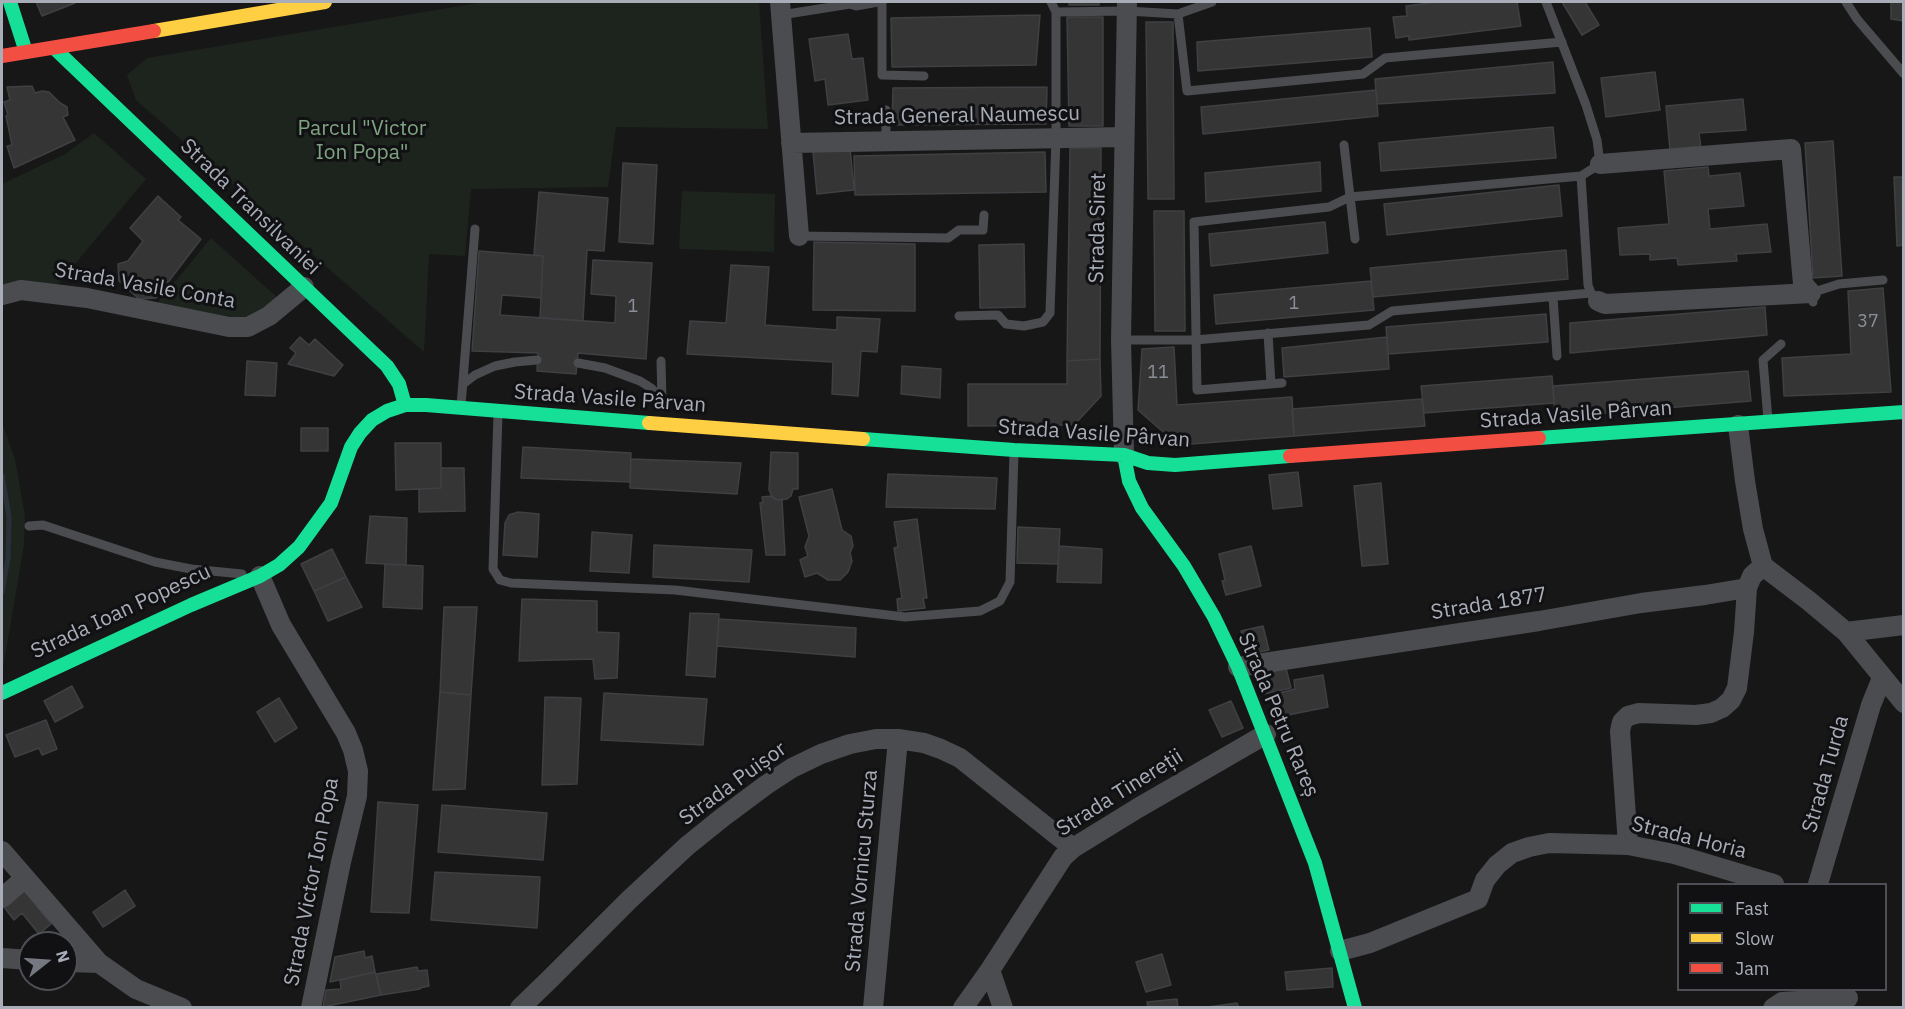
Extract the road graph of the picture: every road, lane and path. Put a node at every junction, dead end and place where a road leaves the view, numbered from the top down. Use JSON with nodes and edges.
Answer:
{"nodes":[{"id":1,"x":10,"y":2,"type":"edge"},
{"id":2,"x":325,"y":2,"type":"edge"},
{"id":3,"x":880,"y":2,"type":"edge"},
{"id":4,"x":1051,"y":2,"type":"edge"},
{"id":5,"x":1212,"y":2,"type":"edge"},
{"id":6,"x":1546,"y":2,"type":"edge"},
{"id":7,"x":1846,"y":2,"type":"edge"},
{"id":8,"x":1127,"y":6,"type":"edge"},
{"id":9,"x":781,"y":8,"type":"edge"},
{"id":10,"x":1056,"y":12,"type":"junction"},
{"id":11,"x":1178,"y":14,"type":"junction"},
{"id":12,"x":1562,"y":42,"type":"junction"},
{"id":13,"x":54,"y":48,"type":"junction"},
{"id":14,"x":26,"y":52,"type":"junction"},
{"id":15,"x":2,"y":56,"type":"edge"},
{"id":16,"x":1904,"y":74,"type":"edge"},
{"id":17,"x":924,"y":76,"type":"dead end"},
{"id":18,"x":886,"y":110,"type":"dead end"},
{"id":19,"x":1123,"y":137,"type":"junction"},
{"id":20,"x":1056,"y":138,"type":"junction"},
{"id":21,"x":886,"y":140,"type":"junction"},
{"id":22,"x":791,"y":143,"type":"junction"},
{"id":23,"x":1344,"y":145,"type":"dead end"},
{"id":24,"x":1600,"y":164,"type":"junction"},
{"id":25,"x":1581,"y":176,"type":"junction"},
{"id":26,"x":1350,"y":197,"type":"junction"},
{"id":27,"x":984,"y":215,"type":"dead end"},
{"id":28,"x":475,"y":229,"type":"dead end"},
{"id":29,"x":799,"y":236,"type":"joint"},
{"id":30,"x":1355,"y":239,"type":"dead end"},
{"id":31,"x":1883,"y":280,"type":"dead end"},
{"id":32,"x":304,"y":287,"type":"junction"},
{"id":33,"x":2,"y":295,"type":"edge"},
{"id":34,"x":1553,"y":297,"type":"junction"},
{"id":35,"x":1594,"y":297,"type":"junction"},
{"id":36,"x":1812,"y":298,"type":"junction"},
{"id":37,"x":959,"y":316,"type":"dead end"},
{"id":38,"x":1268,"y":333,"type":"junction"},
{"id":39,"x":1121,"y":340,"type":"junction"},
{"id":40,"x":1195,"y":340,"type":"junction"},
{"id":41,"x":1781,"y":344,"type":"dead end"},
{"id":42,"x":1557,"y":356,"type":"dead end"},
{"id":43,"x":537,"y":360,"type":"dead end"},
{"id":44,"x":662,"y":361,"type":"dead end"},
{"id":45,"x":578,"y":363,"type":"dead end"},
{"id":46,"x":1282,"y":383,"type":"dead end"},
{"id":47,"x":463,"y":384,"type":"junction"},
{"id":48,"x":1271,"y":384,"type":"junction"},
{"id":49,"x":405,"y":405,"type":"junction"},
{"id":50,"x":662,"y":407,"type":"junction"},
{"id":51,"x":461,"y":409,"type":"junction"},
{"id":52,"x":499,"y":412,"type":"junction"},
{"id":53,"x":1904,"y":412,"type":"edge"},
{"id":54,"x":1768,"y":423,"type":"junction"},
{"id":55,"x":662,"y":424,"type":"junction"},
{"id":56,"x":1738,"y":425,"type":"junction"},
{"id":57,"x":1014,"y":450,"type":"junction"},
{"id":58,"x":1124,"y":455,"type":"junction"},
{"id":59,"x":29,"y":526,"type":"dead end"},
{"id":60,"x":1763,"y":566,"type":"junction"},
{"id":61,"x":260,"y":576,"type":"junction"},
{"id":62,"x":1747,"y":588,"type":"junction"},
{"id":63,"x":1904,"y":625,"type":"edge"},
{"id":64,"x":1846,"y":632,"type":"junction"},
{"id":65,"x":1238,"y":667,"type":"junction"},
{"id":66,"x":1882,"y":678,"type":"junction"},
{"id":67,"x":2,"y":693,"type":"edge"},
{"id":68,"x":1904,"y":703,"type":"edge"},
{"id":69,"x":1266,"y":734,"type":"junction"},
{"id":70,"x":898,"y":739,"type":"junction"},
{"id":71,"x":1628,"y":845,"type":"junction"},
{"id":72,"x":1073,"y":848,"type":"junction"},
{"id":73,"x":2,"y":852,"type":"edge"},
{"id":74,"x":24,"y":879,"type":"junction"},
{"id":75,"x":1768,"y":883,"type":"edge"},
{"id":76,"x":1819,"y":883,"type":"edge"},
{"id":77,"x":2,"y":898,"type":"edge"},
{"id":78,"x":1340,"y":951,"type":"junction"},
{"id":79,"x":2,"y":958,"type":"edge"},
{"id":80,"x":18,"y":959,"type":"edge"},
{"id":81,"x":78,"y":962,"type":"edge"},
{"id":82,"x":99,"y":963,"type":"junction"},
{"id":83,"x":990,"y":970,"type":"junction"},
{"id":84,"x":1848,"y":998,"type":"dead end"},
{"id":85,"x":1781,"y":1000,"type":"edge"},
{"id":86,"x":182,"y":1008,"type":"edge"},
{"id":87,"x":310,"y":1008,"type":"edge"},
{"id":88,"x":520,"y":1008,"type":"edge"},
{"id":89,"x":873,"y":1008,"type":"edge"},
{"id":90,"x":963,"y":1008,"type":"edge"},
{"id":91,"x":1003,"y":1008,"type":"edge"},
{"id":92,"x":1355,"y":1008,"type":"edge"}],
"edges":[{"from":1,"to":14,"type":"main road"},
{"from":2,"to":13,"type":"main road"},
{"from":3,"to":9,"type":"lane"},
{"from":3,"to":17,"type":"lane"},
{"from":4,"to":10,"type":"lane"},
{"from":5,"to":11,"type":"lane"},
{"from":6,"to":12,"type":"lane"},
{"from":7,"to":16,"type":"lane"},
{"from":8,"to":10,"type":"lane"},
{"from":8,"to":11,"type":"lane"},
{"from":8,"to":19,"type":"street","name":"Strada Siret"},
{"from":9,"to":22,"type":"street"},
{"from":10,"to":20,"type":"lane"},
{"from":11,"to":12,"type":"lane"},
{"from":12,"to":24,"type":"lane"},
{"from":13,"to":14,"type":"main road"},
{"from":13,"to":32,"type":"main road","name":"Strada Transilvaniei"},
{"from":14,"to":15,"type":"main road"},
{"from":18,"to":21,"type":"lane"},
{"from":19,"to":20,"type":"street","name":"Strada General Naumescu"},
{"from":19,"to":39,"type":"street","name":"Strada Siret"},
{"from":20,"to":21,"type":"street","name":"Strada General Naumescu"},
{"from":20,"to":37,"type":"lane"},
{"from":21,"to":22,"type":"street","name":"Strada General Naumescu"},
{"from":22,"to":29,"type":"street"},
{"from":23,"to":26,"type":"lane"},
{"from":24,"to":25,"type":"lane"},
{"from":24,"to":36,"type":"street"},
{"from":25,"to":26,"type":"lane"},
{"from":25,"to":35,"type":"lane"},
{"from":26,"to":30,"type":"lane"},
{"from":26,"to":40,"type":"lane"},
{"from":27,"to":29,"type":"lane"},
{"from":28,"to":47,"type":"lane"},
{"from":31,"to":36,"type":"lane"},
{"from":32,"to":33,"type":"street","name":"Strada Vasile Conta"},
{"from":32,"to":49,"type":"main road","name":"Strada Transilvaniei"},
{"from":34,"to":35,"type":"lane"},
{"from":34,"to":38,"type":"lane"},
{"from":34,"to":42,"type":"lane"},
{"from":35,"to":36,"type":"street"},
{"from":38,"to":40,"type":"lane"},
{"from":38,"to":48,"type":"lane"},
{"from":39,"to":40,"type":"lane"},
{"from":39,"to":58,"type":"street","name":"Strada Siret"},
{"from":40,"to":48,"type":"lane"},
{"from":41,"to":54,"type":"lane"},
{"from":43,"to":47,"type":"lane"},
{"from":44,"to":50,"type":"lane"},
{"from":45,"to":50,"type":"lane"},
{"from":46,"to":48,"type":"lane"},
{"from":47,"to":51,"type":"lane"},
{"from":49,"to":51,"type":"main road","name":"Strada Vasile Pârvan"},
{"from":49,"to":61,"type":"main road"},
{"from":50,"to":55,"type":"lane"},
{"from":51,"to":52,"type":"main road","name":"Strada Vasile Pârvan"},
{"from":52,"to":55,"type":"main road","name":"Strada Vasile Pârvan"},
{"from":52,"to":57,"type":"lane"},
{"from":53,"to":54,"type":"main road","name":"Strada Vasile Pârvan"},
{"from":54,"to":56,"type":"main road","name":"Strada Vasile Pârvan"},
{"from":55,"to":57,"type":"main road","name":"Strada Vasile Pârvan"},
{"from":56,"to":58,"type":"main road","name":"Strada Vasile Pârvan"},
{"from":56,"to":60,"type":"street"},
{"from":57,"to":58,"type":"main road","name":"Strada Vasile Pârvan"},
{"from":58,"to":65,"type":"main road","name":"Strada Petru Rareș"},
{"from":59,"to":61,"type":"lane"},
{"from":60,"to":62,"type":"street"},
{"from":60,"to":64,"type":"street"},
{"from":61,"to":67,"type":"main road","name":"Strada Ioan Popescu"},
{"from":61,"to":87,"type":"street","name":"Strada Victor Ion Popa"},
{"from":62,"to":65,"type":"street","name":"Strada 1877"},
{"from":62,"to":71,"type":"street"},
{"from":63,"to":64,"type":"street"},
{"from":64,"to":66,"type":"street"},
{"from":65,"to":69,"type":"main road","name":"Strada Petru Rareș"},
{"from":66,"to":68,"type":"street"},
{"from":66,"to":76,"type":"street","name":"Strada Turda"},
{"from":69,"to":72,"type":"street","name":"Strada Tinereții"},
{"from":69,"to":78,"type":"main road","name":"Strada Petru Rareș"},
{"from":70,"to":72,"type":"street","name":"Strada Puișor"},
{"from":70,"to":88,"type":"street","name":"Strada Puișor"},
{"from":70,"to":89,"type":"street","name":"Strada Vornicu Sturza"},
{"from":71,"to":75,"type":"street","name":"Strada Horia"},
{"from":71,"to":78,"type":"street","name":"Strada Horia"},
{"from":72,"to":83,"type":"street","name":"Strada Tinereții"},
{"from":73,"to":74,"type":"street"},
{"from":74,"to":77,"type":"street"},
{"from":74,"to":82,"type":"street"},
{"from":78,"to":92,"type":"main road","name":"Strada Petru Rareș"},
{"from":79,"to":80,"type":"street"},
{"from":81,"to":82,"type":"street"},
{"from":82,"to":86,"type":"street"},
{"from":83,"to":90,"type":"street","name":"Strada Tinereții"},
{"from":83,"to":91,"type":"street"},
{"from":84,"to":85,"type":"street"}]}
